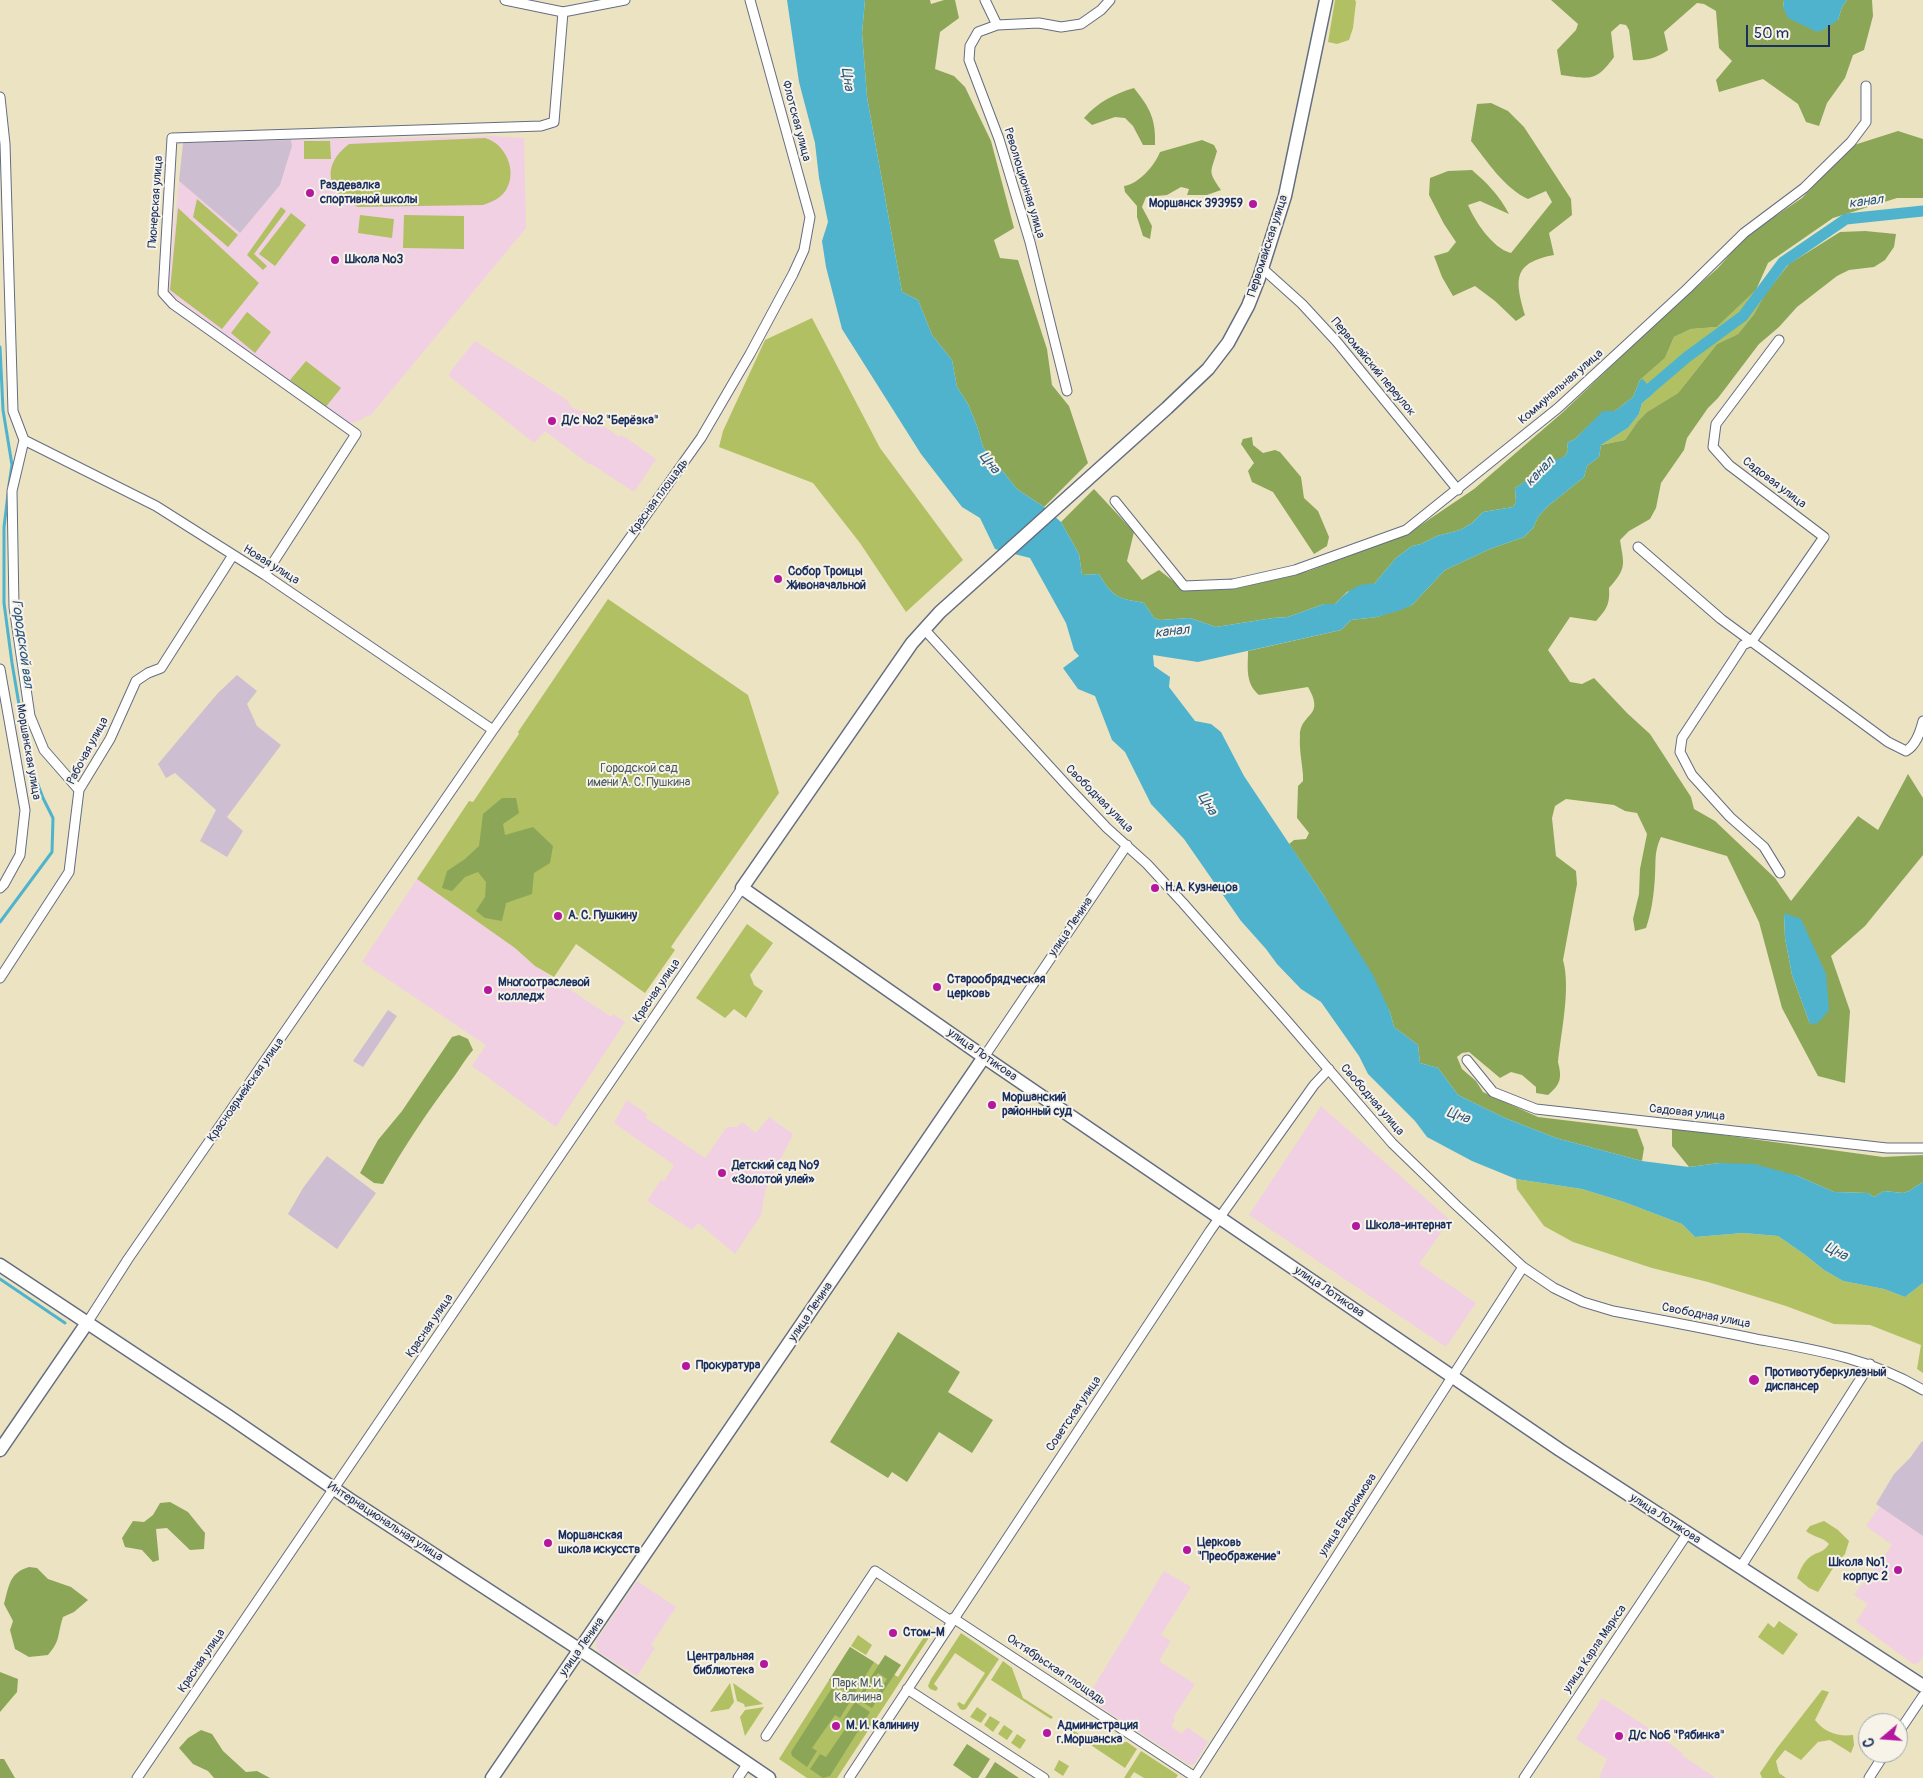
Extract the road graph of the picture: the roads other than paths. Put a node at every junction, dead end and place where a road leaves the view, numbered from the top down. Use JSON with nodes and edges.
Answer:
{"nodes":[{"id":1,"x":505,"y":0,"type":"edge"},
{"id":2,"x":625,"y":0,"type":"edge"},
{"id":3,"x":750,"y":0,"type":"edge"},
{"id":4,"x":985,"y":0,"type":"edge"},
{"id":5,"x":1110,"y":0,"type":"edge"},
{"id":6,"x":1326,"y":0,"type":"edge"},
{"id":7,"x":563,"y":12,"type":"junction"},
{"id":8,"x":997,"y":25,"type":"junction"},
{"id":9,"x":1866,"y":86,"type":"dead end"},
{"id":10,"x":0,"y":97,"type":"edge"},
{"id":11,"x":804,"y":250,"type":"joint"},
{"id":12,"x":1262,"y":268,"type":"junction"},
{"id":13,"x":1779,"y":340,"type":"dead end"},
{"id":14,"x":1067,"y":391,"type":"dead end"},
{"id":15,"x":24,"y":440,"type":"junction"},
{"id":16,"x":1458,"y":490,"type":"junction"},
{"id":17,"x":1115,"y":501,"type":"dead end"},
{"id":18,"x":1638,"y":547,"type":"dead end"},
{"id":19,"x":232,"y":555,"type":"junction"},
{"id":20,"x":265,"y":574,"type":"junction"},
{"id":21,"x":924,"y":629,"type":"junction"},
{"id":22,"x":1752,"y":641,"type":"junction"},
{"id":23,"x":0,"y":669,"type":"edge"},
{"id":24,"x":1923,"y":721,"type":"edge"},
{"id":25,"x":493,"y":730,"type":"junction"},
{"id":26,"x":79,"y":790,"type":"junction"},
{"id":27,"x":1127,"y":845,"type":"junction"},
{"id":28,"x":1780,"y":873,"type":"dead end"},
{"id":29,"x":0,"y":888,"type":"edge"},
{"id":30,"x":742,"y":888,"type":"junction"},
{"id":31,"x":0,"y":978,"type":"edge"},
{"id":32,"x":984,"y":1057,"type":"junction"},
{"id":33,"x":1467,"y":1060,"type":"dead end"},
{"id":34,"x":1329,"y":1069,"type":"junction"},
{"id":35,"x":1923,"y":1148,"type":"edge"},
{"id":36,"x":1220,"y":1217,"type":"junction"},
{"id":37,"x":0,"y":1265,"type":"edge"},
{"id":38,"x":1523,"y":1267,"type":"junction"},
{"id":39,"x":87,"y":1323,"type":"junction"},
{"id":40,"x":1870,"y":1364,"type":"junction"},
{"id":41,"x":1452,"y":1376,"type":"junction"},
{"id":42,"x":1923,"y":1390,"type":"edge"},
{"id":43,"x":0,"y":1450,"type":"edge"},
{"id":44,"x":334,"y":1489,"type":"junction"},
{"id":45,"x":1687,"y":1534,"type":"junction"},
{"id":46,"x":1740,"y":1568,"type":"junction"},
{"id":47,"x":952,"y":1620,"type":"junction"},
{"id":48,"x":580,"y":1650,"type":"junction"},
{"id":49,"x":1923,"y":1686,"type":"edge"},
{"id":50,"x":907,"y":1688,"type":"junction"},
{"id":51,"x":1923,"y":1696,"type":"edge"},
{"id":52,"x":1908,"y":1718,"type":"edge"},
{"id":53,"x":766,"y":1736,"type":"dead end"},
{"id":54,"x":748,"y":1763,"type":"junction"},
{"id":55,"x":1879,"y":1763,"type":"edge"},
{"id":56,"x":1194,"y":1777,"type":"edge"},
{"id":57,"x":138,"y":1778,"type":"edge"},
{"id":58,"x":492,"y":1778,"type":"edge"},
{"id":59,"x":738,"y":1778,"type":"edge"},
{"id":60,"x":769,"y":1778,"type":"edge"},
{"id":61,"x":849,"y":1778,"type":"edge"},
{"id":62,"x":1044,"y":1778,"type":"edge"},
{"id":63,"x":1524,"y":1778,"type":"edge"},
{"id":64,"x":1869,"y":1778,"type":"edge"}],
"edges":[{"from":1,"to":7,"type":"street"},
{"from":2,"to":7,"type":"street"},
{"from":3,"to":11,"type":"street","name":"Флотская улица"},
{"from":4,"to":8,"type":"street"},
{"from":5,"to":8,"type":"street"},
{"from":6,"to":12,"type":"main road","name":"Первомайская улица"},
{"from":7,"to":20,"type":"street","name":"Пионерская улица"},
{"from":8,"to":14,"type":"street","name":"Революционная улица"},
{"from":9,"to":16,"type":"street","name":"Коммунальная улица"},
{"from":10,"to":15,"type":"street"},
{"from":11,"to":25,"type":"street","name":"Красная площадь"},
{"from":12,"to":16,"type":"street","name":"Первомайский переулок"},
{"from":12,"to":21,"type":"main road","name":"Первомайская улица"},
{"from":13,"to":22,"type":"street","name":"Садовая улица"},
{"from":15,"to":19,"type":"street","name":"Новая улица"},
{"from":15,"to":26,"type":"street","name":"Моршанская улица"},
{"from":16,"to":17,"type":"street","name":"Коммунальная улица"},
{"from":18,"to":22,"type":"street"},
{"from":19,"to":20,"type":"street","name":"Новая улица"},
{"from":19,"to":26,"type":"street","name":"Рабочая улица"},
{"from":20,"to":25,"type":"street","name":"Новая улица"},
{"from":21,"to":27,"type":"street","name":"Свободная улица"},
{"from":21,"to":30,"type":"main road"},
{"from":22,"to":24,"type":"street"},
{"from":22,"to":28,"type":"street","name":"Садовая улица"},
{"from":23,"to":29,"type":"street","name":"Моршанская улица"},
{"from":25,"to":39,"type":"street","name":"Красноармейская улица"},
{"from":26,"to":31,"type":"street","name":"Рабочая улица"},
{"from":27,"to":32,"type":"street","name":"улица Ленина"},
{"from":27,"to":34,"type":"street","name":"Свободная улица"},
{"from":30,"to":32,"type":"main road","name":"улица Лотикова"},
{"from":30,"to":44,"type":"street","name":"Красная улица"},
{"from":32,"to":36,"type":"main road","name":"улица Лотикова"},
{"from":32,"to":48,"type":"main road","name":"улица Ленина"},
{"from":33,"to":35,"type":"street","name":"Садовая улица"},
{"from":34,"to":36,"type":"street","name":"Советская улица"},
{"from":34,"to":38,"type":"street","name":"Свободная улица"},
{"from":36,"to":41,"type":"main road","name":"улица Лотикова"},
{"from":36,"to":47,"type":"street","name":"Советская улица"},
{"from":37,"to":39,"type":"main road","name":"Интернациональная улица"},
{"from":38,"to":40,"type":"street","name":"Свободная улица"},
{"from":38,"to":41,"type":"street","name":"улица Евдокимова"},
{"from":39,"to":43,"type":"main road","name":"Красноармейская улица"},
{"from":39,"to":44,"type":"main road","name":"Интернациональная улица"},
{"from":40,"to":42,"type":"street","name":"Свободная улица"},
{"from":40,"to":46,"type":"street"},
{"from":41,"to":45,"type":"main road","name":"улица Лотикова"},
{"from":41,"to":56,"type":"street","name":"улица Евдокимова"},
{"from":44,"to":48,"type":"main road","name":"Интернациональная улица"},
{"from":44,"to":57,"type":"street","name":"Красная улица"},
{"from":45,"to":46,"type":"main road","name":"улица Лотикова"},
{"from":45,"to":63,"type":"street","name":"улица Карла Маркса"},
{"from":46,"to":49,"type":"main road","name":"улица Лотикова"},
{"from":47,"to":50,"type":"street","name":"Советская улица"},
{"from":47,"to":53,"type":"street","name":"Октябрьская площадь"},
{"from":47,"to":56,"type":"street","name":"Октябрьская площадь"},
{"from":48,"to":54,"type":"main road","name":"Интернациональная улица"},
{"from":48,"to":58,"type":"main road","name":"улица Ленина"},
{"from":50,"to":61,"type":"street","name":"Советская улица"},
{"from":50,"to":62,"type":"street"},
{"from":51,"to":52,"type":"street"},
{"from":54,"to":59,"type":"street"},
{"from":54,"to":60,"type":"main road","name":"Интернациональная улица"},
{"from":55,"to":64,"type":"street"}]}
